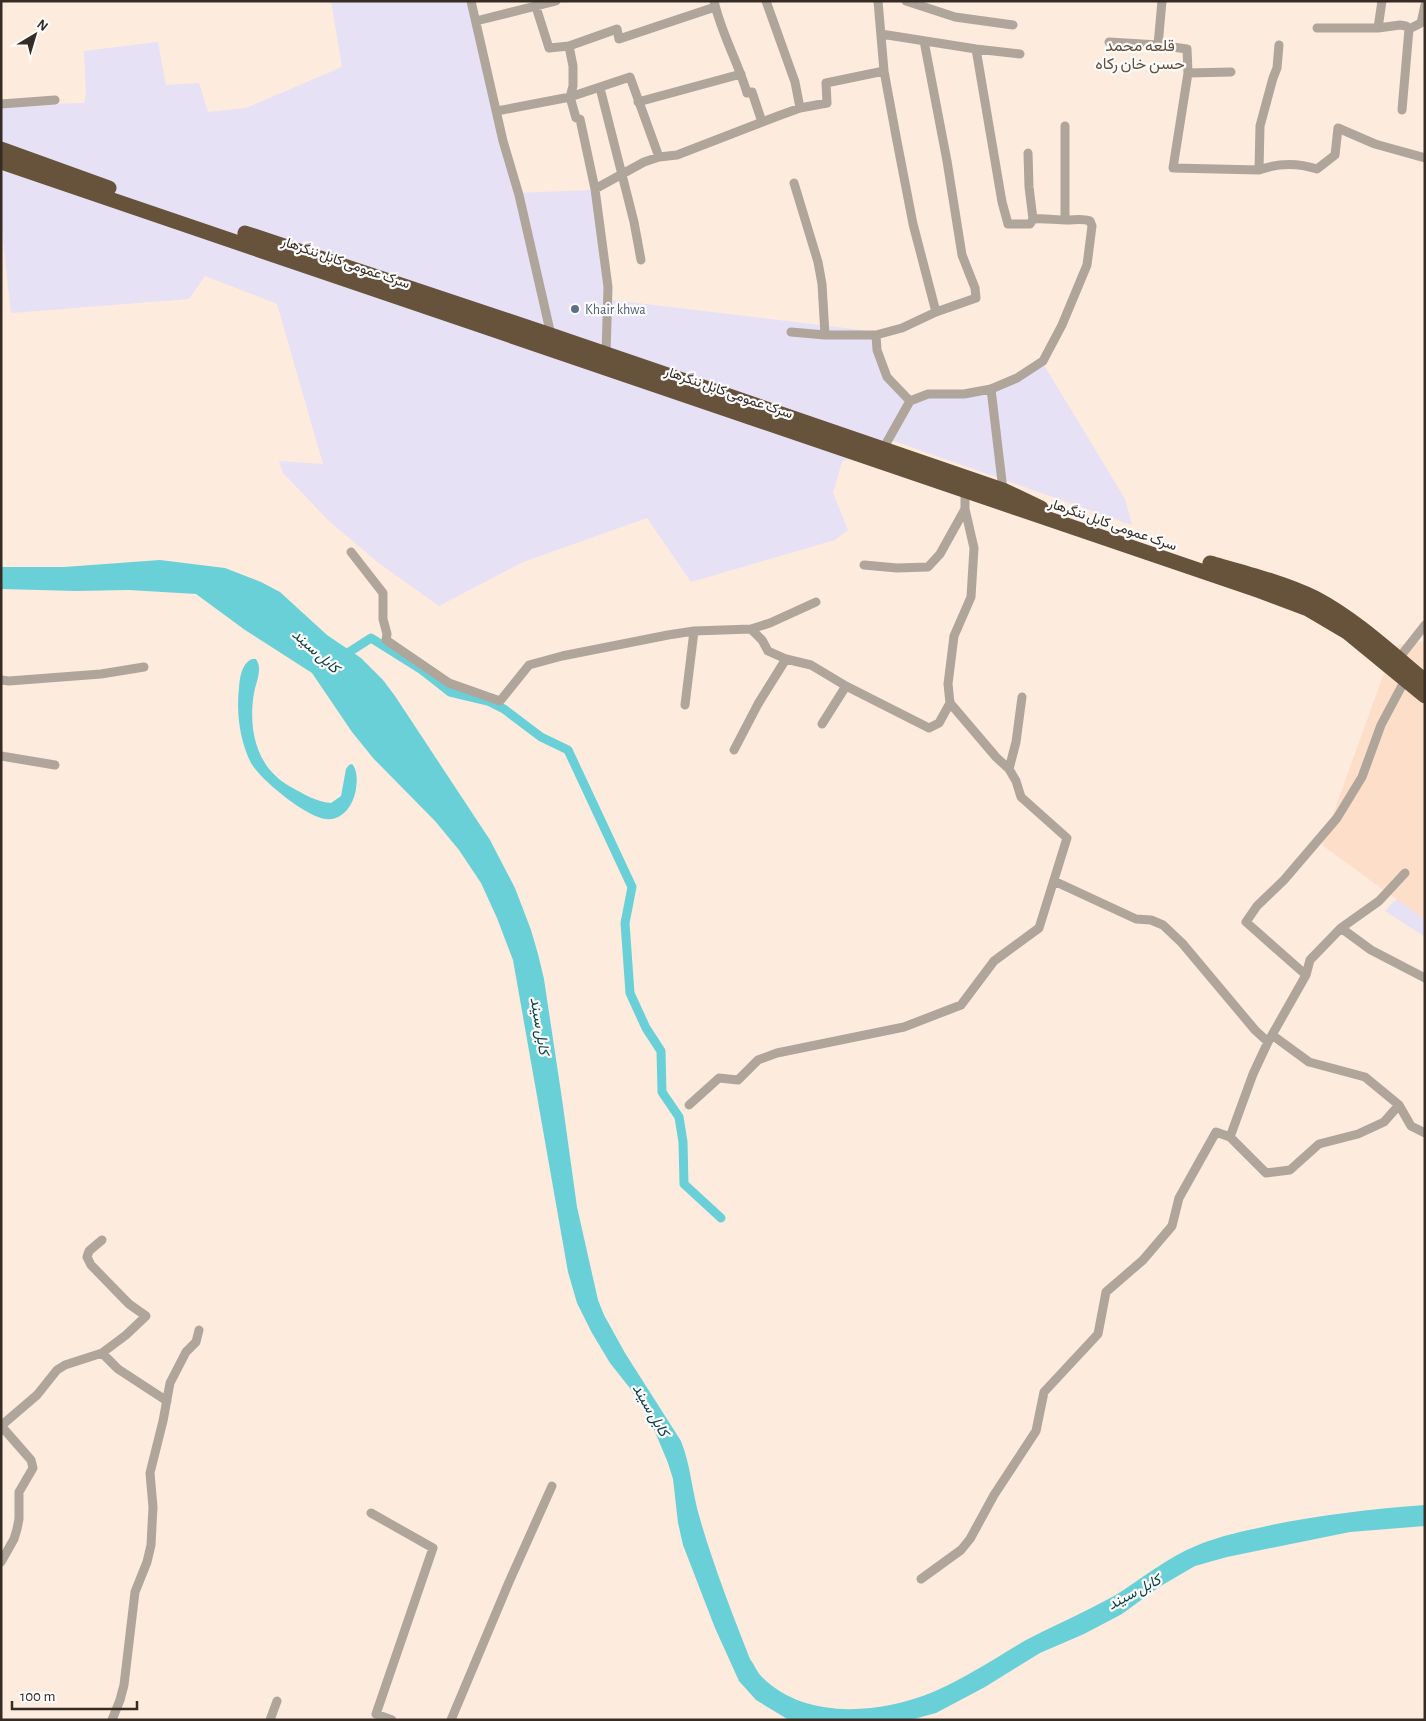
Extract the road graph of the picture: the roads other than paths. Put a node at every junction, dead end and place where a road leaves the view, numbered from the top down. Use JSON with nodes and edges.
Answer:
{"nodes":[{"id":1,"x":471,"y":1,"type":"edge"},
{"id":2,"x":556,"y":1,"type":"edge"},
{"id":3,"x":766,"y":1,"type":"edge"},
{"id":4,"x":878,"y":1,"type":"edge"},
{"id":5,"x":906,"y":1,"type":"edge"},
{"id":6,"x":1162,"y":1,"type":"edge"},
{"id":7,"x":1382,"y":1,"type":"edge"},
{"id":8,"x":715,"y":4,"type":"edge"},
{"id":9,"x":1425,"y":5,"type":"edge"},
{"id":10,"x":536,"y":7,"type":"junction"},
{"id":11,"x":476,"y":21,"type":"junction"},
{"id":12,"x":1014,"y":25,"type":"dead end"},
{"id":13,"x":1317,"y":28,"type":"dead end"},
{"id":14,"x":1378,"y":28,"type":"junction"},
{"id":15,"x":1409,"y":29,"type":"junction"},
{"id":16,"x":881,"y":34,"type":"junction"},
{"id":17,"x":924,"y":41,"type":"junction"},
{"id":18,"x":1109,"y":42,"type":"dead end"},
{"id":19,"x":1158,"y":45,"type":"junction"},
{"id":20,"x":1279,"y":45,"type":"dead end"},
{"id":21,"x":569,"y":46,"type":"junction"},
{"id":22,"x":976,"y":50,"type":"junction"},
{"id":23,"x":1020,"y":54,"type":"dead end"},
{"id":24,"x":884,"y":71,"type":"junction"},
{"id":25,"x":1231,"y":72,"type":"dead end"},
{"id":26,"x":1188,"y":73,"type":"junction"},
{"id":27,"x":741,"y":74,"type":"junction"},
{"id":28,"x":600,"y":88,"type":"junction"},
{"id":29,"x":570,"y":98,"type":"junction"},
{"id":30,"x":55,"y":100,"type":"dead end"},
{"id":31,"x":638,"y":102,"type":"junction"},
{"id":32,"x":1,"y":104,"type":"edge"},
{"id":33,"x":800,"y":108,"type":"junction"},
{"id":34,"x":497,"y":110,"type":"junction"},
{"id":35,"x":1402,"y":110,"type":"dead end"},
{"id":36,"x":762,"y":122,"type":"junction"},
{"id":37,"x":1065,"y":126,"type":"dead end"},
{"id":38,"x":1,"y":149,"type":"edge"},
{"id":39,"x":1028,"y":153,"type":"dead end"},
{"id":40,"x":659,"y":157,"type":"junction"},
{"id":41,"x":1425,"y":158,"type":"edge"},
{"id":42,"x":1,"y":162,"type":"edge"},
{"id":43,"x":1258,"y":170,"type":"junction"},
{"id":44,"x":622,"y":175,"type":"junction"},
{"id":45,"x":794,"y":184,"type":"dead end"},
{"id":46,"x":595,"y":189,"type":"junction"},
{"id":47,"x":1033,"y":219,"type":"junction"},
{"id":48,"x":1065,"y":220,"type":"junction"},
{"id":49,"x":642,"y":260,"type":"dead end"},
{"id":50,"x":936,"y":312,"type":"junction"},
{"id":51,"x":791,"y":332,"type":"dead end"},
{"id":52,"x":551,"y":335,"type":"junction"},
{"id":53,"x":824,"y":335,"type":"junction"},
{"id":54,"x":876,"y":335,"type":"junction"},
{"id":55,"x":606,"y":354,"type":"junction"},
{"id":56,"x":991,"y":389,"type":"junction"},
{"id":57,"x":910,"y":401,"type":"junction"},
{"id":58,"x":883,"y":449,"type":"junction"},
{"id":59,"x":965,"y":490,"type":"junction"},
{"id":60,"x":1003,"y":490,"type":"junction"},
{"id":61,"x":965,"y":509,"type":"junction"},
{"id":62,"x":351,"y":552,"type":"dead end"},
{"id":63,"x":864,"y":565,"type":"dead end"},
{"id":64,"x":816,"y":602,"type":"dead end"},
{"id":65,"x":1425,"y":625,"type":"edge"},
{"id":66,"x":752,"y":629,"type":"junction"},
{"id":67,"x":694,"y":631,"type":"junction"},
{"id":68,"x":786,"y":659,"type":"junction"},
{"id":69,"x":1395,"y":664,"type":"junction"},
{"id":70,"x":144,"y":667,"type":"dead end"},
{"id":71,"x":1419,"y":678,"type":"edge"},
{"id":72,"x":1,"y":680,"type":"edge"},
{"id":73,"x":846,"y":686,"type":"junction"},
{"id":74,"x":1022,"y":696,"type":"dead end"},
{"id":75,"x":1425,"y":696,"type":"edge"},
{"id":76,"x":950,"y":703,"type":"junction"},
{"id":77,"x":685,"y":704,"type":"dead end"},
{"id":78,"x":822,"y":724,"type":"dead end"},
{"id":79,"x":734,"y":750,"type":"dead end"},
{"id":80,"x":1,"y":756,"type":"edge"},
{"id":81,"x":55,"y":765,"type":"dead end"},
{"id":82,"x":1009,"y":770,"type":"junction"},
{"id":83,"x":1405,"y":873,"type":"dead end"},
{"id":84,"x":1054,"y":882,"type":"junction"},
{"id":85,"x":1341,"y":928,"type":"junction"},
{"id":86,"x":1306,"y":975,"type":"junction"},
{"id":87,"x":1425,"y":978,"type":"edge"},
{"id":88,"x":1270,"y":1039,"type":"junction"},
{"id":89,"x":689,"y":1105,"type":"dead end"},
{"id":90,"x":1399,"y":1106,"type":"junction"},
{"id":91,"x":1425,"y":1133,"type":"edge"},
{"id":92,"x":1230,"y":1138,"type":"junction"},
{"id":93,"x":102,"y":1240,"type":"dead end"},
{"id":94,"x":199,"y":1330,"type":"dead end"},
{"id":95,"x":102,"y":1353,"type":"junction"},
{"id":96,"x":167,"y":1401,"type":"junction"},
{"id":97,"x":552,"y":1486,"type":"dead end"},
{"id":98,"x":371,"y":1513,"type":"dead end"},
{"id":99,"x":1,"y":1562,"type":"edge"},
{"id":100,"x":921,"y":1579,"type":"dead end"},
{"id":101,"x":277,"y":1701,"type":"dead end"},
{"id":102,"x":112,"y":1720,"type":"edge"},
{"id":103,"x":270,"y":1720,"type":"edge"},
{"id":104,"x":392,"y":1720,"type":"edge"},
{"id":105,"x":451,"y":1720,"type":"edge"}],
"edges":[{"from":1,"to":11,"type":"street"},
{"from":2,"to":10,"type":"street"},
{"from":3,"to":33,"type":"street"},
{"from":4,"to":16,"type":"street"},
{"from":5,"to":12,"type":"street"},
{"from":6,"to":19,"type":"street"},
{"from":7,"to":14,"type":"street"},
{"from":8,"to":21,"type":"street"},
{"from":8,"to":27,"type":"street"},
{"from":9,"to":15,"type":"street"},
{"from":10,"to":11,"type":"street"},
{"from":10,"to":21,"type":"street"},
{"from":11,"to":34,"type":"street"},
{"from":13,"to":14,"type":"street"},
{"from":14,"to":15,"type":"street"},
{"from":15,"to":35,"type":"street"},
{"from":16,"to":17,"type":"street"},
{"from":16,"to":24,"type":"street"},
{"from":17,"to":22,"type":"street"},
{"from":17,"to":50,"type":"street"},
{"from":18,"to":19,"type":"street"},
{"from":19,"to":26,"type":"street"},
{"from":20,"to":43,"type":"street"},
{"from":21,"to":29,"type":"street"},
{"from":22,"to":23,"type":"street"},
{"from":22,"to":47,"type":"street"},
{"from":24,"to":33,"type":"street"},
{"from":24,"to":50,"type":"street"},
{"from":25,"to":26,"type":"street"},
{"from":26,"to":43,"type":"street"},
{"from":27,"to":31,"type":"street"},
{"from":27,"to":36,"type":"street"},
{"from":28,"to":29,"type":"street"},
{"from":28,"to":31,"type":"street"},
{"from":28,"to":44,"type":"street"},
{"from":29,"to":34,"type":"street"},
{"from":29,"to":46,"type":"street"},
{"from":30,"to":32,"type":"street"},
{"from":31,"to":40,"type":"street"},
{"from":33,"to":36,"type":"street"},
{"from":34,"to":52,"type":"street"},
{"from":36,"to":40,"type":"street"},
{"from":37,"to":48,"type":"street"},
{"from":38,"to":52,"type":"highway","name":"سرک عمومی کابل ننگرهار"},
{"from":39,"to":47,"type":"street"},
{"from":40,"to":44,"type":"street"},
{"from":41,"to":43,"type":"street"},
{"from":42,"to":59,"type":"highway","name":"سرک عمومی کابل ننگرهار"},
{"from":44,"to":46,"type":"street"},
{"from":44,"to":49,"type":"street"},
{"from":45,"to":53,"type":"street"},
{"from":46,"to":55,"type":"street"},
{"from":47,"to":48,"type":"street"},
{"from":48,"to":56,"type":"street"},
{"from":50,"to":54,"type":"street"},
{"from":51,"to":53,"type":"street"},
{"from":52,"to":55,"type":"highway","name":"سرک عمومی کابل ننگرهار"},
{"from":53,"to":54,"type":"street"},
{"from":54,"to":57,"type":"street"},
{"from":55,"to":58,"type":"highway","name":"سرک عمومی کابل ننگرهار"},
{"from":56,"to":57,"type":"street"},
{"from":56,"to":60,"type":"street"},
{"from":57,"to":58,"type":"street"},
{"from":58,"to":60,"type":"highway","name":"سرک عمومی کابل ننگرهار"},
{"from":59,"to":61,"type":"street"},
{"from":59,"to":69,"type":"highway","name":"سرک عمومی کابل ننگرهار"},
{"from":60,"to":69,"type":"highway","name":"سرک عمومی کابل ننگرهار"},
{"from":61,"to":63,"type":"street"},
{"from":61,"to":76,"type":"street"},
{"from":62,"to":67,"type":"street"},
{"from":64,"to":66,"type":"street"},
{"from":65,"to":69,"type":"street"},
{"from":66,"to":67,"type":"street"},
{"from":66,"to":68,"type":"street"},
{"from":67,"to":77,"type":"street"},
{"from":68,"to":73,"type":"street"},
{"from":68,"to":79,"type":"street"},
{"from":69,"to":71,"type":"highway","name":"سرک عمومی کابل ننگرهار"},
{"from":70,"to":72,"type":"street"},
{"from":71,"to":75,"type":"highway","name":"سرک عمومی کابل ننگرهار"},
{"from":71,"to":86,"type":"street"},
{"from":73,"to":76,"type":"street"},
{"from":73,"to":78,"type":"street"},
{"from":74,"to":82,"type":"street"},
{"from":76,"to":82,"type":"street"},
{"from":80,"to":81,"type":"street"},
{"from":82,"to":84,"type":"street"},
{"from":83,"to":85,"type":"street"},
{"from":84,"to":88,"type":"street"},
{"from":84,"to":89,"type":"street"},
{"from":85,"to":86,"type":"street"},
{"from":85,"to":87,"type":"street"},
{"from":86,"to":88,"type":"street"},
{"from":88,"to":90,"type":"street"},
{"from":88,"to":92,"type":"street"},
{"from":90,"to":91,"type":"street"},
{"from":90,"to":92,"type":"street"},
{"from":92,"to":100,"type":"street"},
{"from":93,"to":95,"type":"street"},
{"from":94,"to":96,"type":"street"},
{"from":95,"to":96,"type":"street"},
{"from":95,"to":99,"type":"street"},
{"from":96,"to":102,"type":"street"},
{"from":97,"to":105,"type":"street"},
{"from":98,"to":104,"type":"street"},
{"from":101,"to":103,"type":"street"}]}
